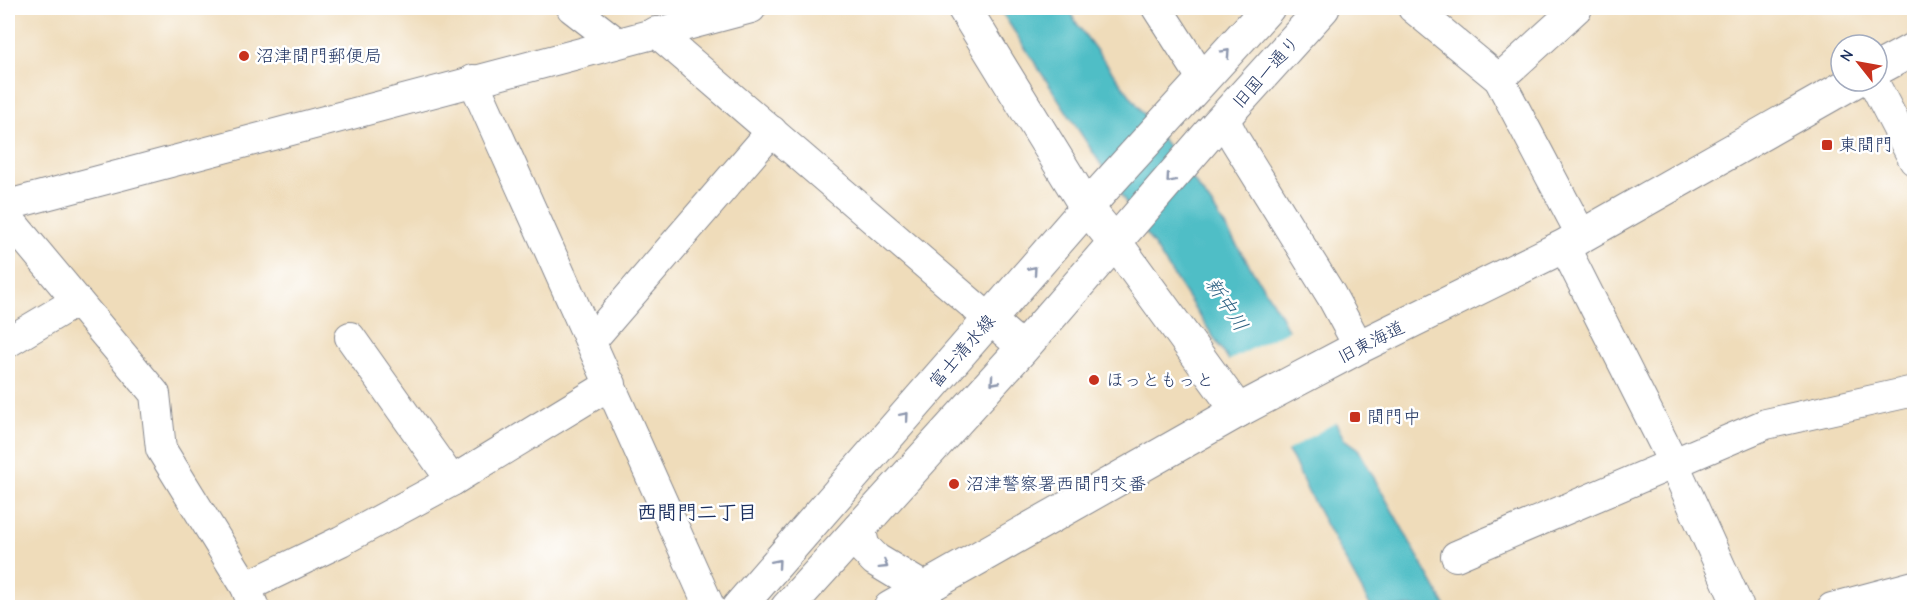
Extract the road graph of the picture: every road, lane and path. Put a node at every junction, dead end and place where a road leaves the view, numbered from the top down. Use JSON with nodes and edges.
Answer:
{"nodes":[{"id":1,"x":572,"y":8,"type":"edge"},
{"id":2,"x":752,"y":8,"type":"edge"},
{"id":3,"x":964,"y":8,"type":"edge"},
{"id":4,"x":1157,"y":8,"type":"edge"},
{"id":5,"x":1268,"y":8,"type":"edge"},
{"id":6,"x":1323,"y":8,"type":"edge"},
{"id":7,"x":1413,"y":8,"type":"edge"},
{"id":8,"x":1577,"y":8,"type":"edge"},
{"id":9,"x":656,"y":32,"type":"junction"},
{"id":10,"x":616,"y":42,"type":"junction"},
{"id":11,"x":1914,"y":49,"type":"edge"},
{"id":12,"x":1889,"y":63,"type":"edge"},
{"id":13,"x":1499,"y":79,"type":"junction"},
{"id":14,"x":473,"y":80,"type":"junction"},
{"id":15,"x":1195,"y":88,"type":"junction"},
{"id":16,"x":1834,"y":93,"type":"edge"},
{"id":17,"x":1879,"y":93,"type":"edge"},
{"id":18,"x":1216,"y":127,"type":"junction"},
{"id":19,"x":772,"y":131,"type":"junction"},
{"id":20,"x":1914,"y":159,"type":"edge"},
{"id":21,"x":1095,"y":198,"type":"junction"},
{"id":22,"x":8,"y":205,"type":"edge"},
{"id":23,"x":8,"y":219,"type":"edge"},
{"id":24,"x":1573,"y":241,"type":"junction"},
{"id":25,"x":1115,"y":242,"type":"junction"},
{"id":26,"x":77,"y":301,"type":"junction"},
{"id":27,"x":990,"y":318,"type":"junction"},
{"id":28,"x":350,"y":337,"type":"dead end"},
{"id":29,"x":591,"y":341,"type":"junction"},
{"id":30,"x":8,"y":342,"type":"edge"},
{"id":31,"x":1359,"y":347,"type":"junction"},
{"id":32,"x":1023,"y":348,"type":"junction"},
{"id":33,"x":611,"y":384,"type":"junction"},
{"id":34,"x":1914,"y":391,"type":"edge"},
{"id":35,"x":1238,"y":411,"type":"junction"},
{"id":36,"x":1673,"y":462,"type":"junction"},
{"id":37,"x":452,"y":481,"type":"junction"},
{"id":38,"x":859,"y":529,"type":"junction"},
{"id":39,"x":1456,"y":556,"type":"dead end"},
{"id":40,"x":1914,"y":586,"type":"edge"},
{"id":41,"x":924,"y":589,"type":"junction"},
{"id":42,"x":250,"y":597,"type":"edge"},
{"id":43,"x":894,"y":606,"type":"edge"},
{"id":44,"x":710,"y":608,"type":"edge"},
{"id":45,"x":738,"y":608,"type":"edge"},
{"id":46,"x":787,"y":608,"type":"edge"},
{"id":47,"x":1739,"y":608,"type":"edge"},
{"id":48,"x":1832,"y":608,"type":"edge"}],
"edges":[{"from":1,"to":10,"type":"street"},
{"from":2,"to":9,"type":"street"},
{"from":3,"to":21,"type":"main road"},
{"from":4,"to":15,"type":"street"},
{"from":15,"to":5,"type":"main road","one_way":true},
{"from":6,"to":18,"type":"main road","name":"旧国一通り"},
{"from":7,"to":13,"type":"street"},
{"from":8,"to":13,"type":"street"},
{"from":9,"to":10,"type":"street"},
{"from":9,"to":19,"type":"street"},
{"from":10,"to":14,"type":"street"},
{"from":11,"to":12,"type":"main road"},
{"from":13,"to":24,"type":"street"},
{"from":14,"to":22,"type":"street"},
{"from":14,"to":29,"type":"street"},
{"from":15,"to":21,"type":"main road","name":"富士清水線"},
{"from":16,"to":24,"type":"main road","name":"旧東海道"},
{"from":17,"to":20,"type":"street"},
{"from":18,"to":25,"type":"main road","one_way":true},
{"from":18,"to":31,"type":"street"},
{"from":19,"to":27,"type":"street"},
{"from":19,"to":29,"type":"street"},
{"from":21,"to":25,"type":"main road"},
{"from":27,"to":21,"type":"main road","name":"富士清水線","one_way":true},
{"from":23,"to":26,"type":"street"},
{"from":24,"to":31,"type":"main road","name":"旧東海道"},
{"from":24,"to":36,"type":"street"},
{"from":25,"to":32,"type":"main road"},
{"from":25,"to":35,"type":"main road"},
{"from":26,"to":30,"type":"street"},
{"from":26,"to":42,"type":"street"},
{"from":27,"to":32,"type":"street"},
{"from":45,"to":27,"type":"main road","name":"富士清水線","one_way":true},
{"from":28,"to":37,"type":"street"},
{"from":29,"to":33,"type":"street"},
{"from":31,"to":35,"type":"main road","name":"旧東海道"},
{"from":32,"to":38,"type":"main road","one_way":true},
{"from":33,"to":37,"type":"street"},
{"from":33,"to":44,"type":"street"},
{"from":34,"to":36,"type":"street"},
{"from":35,"to":41,"type":"main road","name":"旧東海道"},
{"from":36,"to":39,"type":"street"},
{"from":36,"to":47,"type":"street"},
{"from":37,"to":42,"type":"street"},
{"from":38,"to":41,"type":"main road","one_way":true},
{"from":38,"to":46,"type":"main road"},
{"from":40,"to":48,"type":"street"},
{"from":41,"to":43,"type":"main road","name":"旧東海道"}]}
